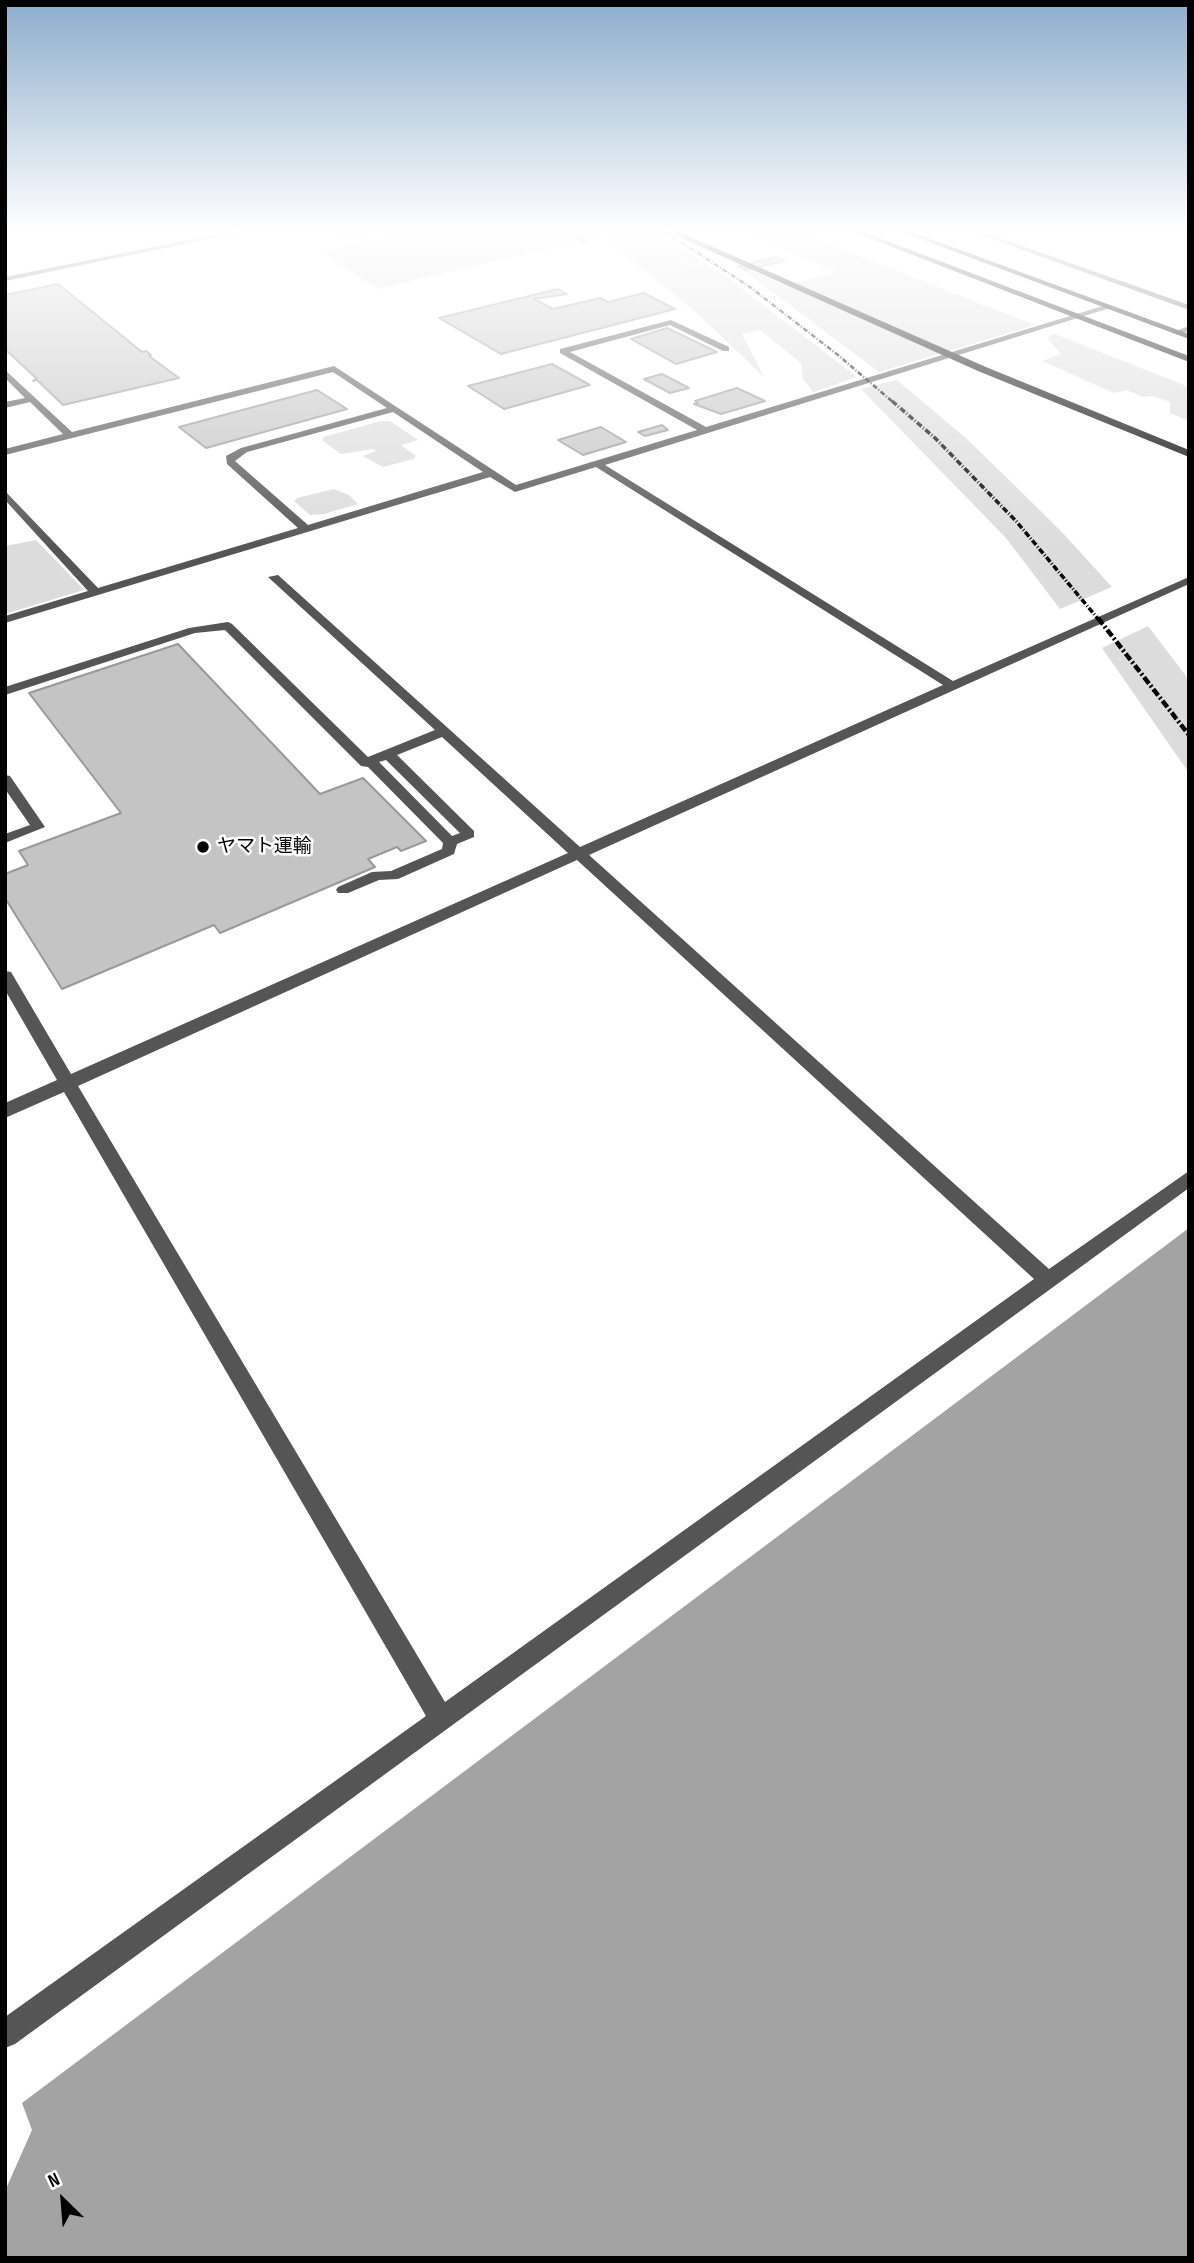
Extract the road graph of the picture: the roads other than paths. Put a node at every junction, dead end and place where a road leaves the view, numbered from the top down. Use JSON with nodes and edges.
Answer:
{"nodes":[{"id":1,"x":617,"y":337,"type":"edge"},
{"id":2,"x":701,"y":337,"type":"edge"},
{"id":3,"x":909,"y":337,"type":"edge"},
{"id":4,"x":1012,"y":337,"type":"edge"},
{"id":5,"x":1132,"y":337,"type":"edge"},
{"id":6,"x":952,"y":341,"type":"dead end"},
{"id":7,"x":726,"y":349,"type":"dead end"},
{"id":8,"x":988,"y":357,"type":"dead end"},
{"id":9,"x":1189,"y":359,"type":"edge"},
{"id":10,"x":5,"y":373,"type":"edge"},
{"id":11,"x":32,"y":399,"type":"junction"},
{"id":12,"x":5,"y":405,"type":"edge"},
{"id":13,"x":395,"y":409,"type":"junction"},
{"id":14,"x":706,"y":431,"type":"junction"},
{"id":15,"x":70,"y":436,"type":"junction"},
{"id":16,"x":5,"y":452,"type":"edge"},
{"id":17,"x":1189,"y":454,"type":"edge"},
{"id":18,"x":597,"y":464,"type":"junction"},
{"id":19,"x":491,"y":473,"type":"junction"},
{"id":20,"x":5,"y":494,"type":"edge"},
{"id":21,"x":306,"y":529,"type":"junction"},
{"id":22,"x":274,"y":577,"type":"dead end"},
{"id":23,"x":1189,"y":580,"type":"edge"},
{"id":24,"x":96,"y":593,"type":"junction"},
{"id":25,"x":5,"y":620,"type":"edge"},
{"id":26,"x":953,"y":685,"type":"junction"},
{"id":27,"x":5,"y":691,"type":"edge"},
{"id":28,"x":445,"y":731,"type":"junction"},
{"id":29,"x":388,"y":754,"type":"junction"},
{"id":30,"x":370,"y":761,"type":"junction"},
{"id":31,"x":5,"y":779,"type":"edge"},
{"id":32,"x":5,"y":839,"type":"edge"},
{"id":33,"x":450,"y":842,"type":"junction"},
{"id":34,"x":580,"y":853,"type":"junction"},
{"id":35,"x":342,"y":890,"type":"dead end"},
{"id":36,"x":5,"y":976,"type":"edge"},
{"id":37,"x":67,"y":1083,"type":"junction"},
{"id":38,"x":5,"y":1111,"type":"edge"},
{"id":39,"x":1189,"y":1178,"type":"edge"},
{"id":40,"x":1048,"y":1280,"type":"junction"},
{"id":41,"x":441,"y":1719,"type":"junction"},
{"id":42,"x":5,"y":2035,"type":"edge"}],
"edges":[{"from":1,"to":14,"type":"street"},
{"from":2,"to":7,"type":"street"},
{"from":3,"to":17,"type":"highway"},
{"from":4,"to":14,"type":"street"},
{"from":5,"to":9,"type":"main road"},
{"from":6,"to":8,"type":"highway"},
{"from":10,"to":11,"type":"street"},
{"from":11,"to":12,"type":"street"},
{"from":11,"to":15,"type":"street"},
{"from":13,"to":15,"type":"street"},
{"from":13,"to":19,"type":"street"},
{"from":13,"to":21,"type":"street"},
{"from":14,"to":18,"type":"street"},
{"from":15,"to":16,"type":"street"},
{"from":18,"to":19,"type":"street"},
{"from":18,"to":26,"type":"street"},
{"from":19,"to":21,"type":"street"},
{"from":20,"to":24,"type":"street"},
{"from":21,"to":24,"type":"street"},
{"from":22,"to":28,"type":"street"},
{"from":23,"to":26,"type":"street"},
{"from":24,"to":25,"type":"street"},
{"from":26,"to":34,"type":"street"},
{"from":27,"to":30,"type":"street"},
{"from":28,"to":29,"type":"street"},
{"from":28,"to":34,"type":"street"},
{"from":29,"to":30,"type":"street"},
{"from":29,"to":33,"type":"street"},
{"from":30,"to":33,"type":"street"},
{"from":31,"to":32,"type":"street"},
{"from":33,"to":35,"type":"street"},
{"from":34,"to":37,"type":"street"},
{"from":34,"to":40,"type":"street"},
{"from":36,"to":37,"type":"street"},
{"from":37,"to":38,"type":"street"},
{"from":37,"to":41,"type":"street"},
{"from":39,"to":40,"type":"street"},
{"from":40,"to":41,"type":"street"},
{"from":41,"to":42,"type":"street"}]}
